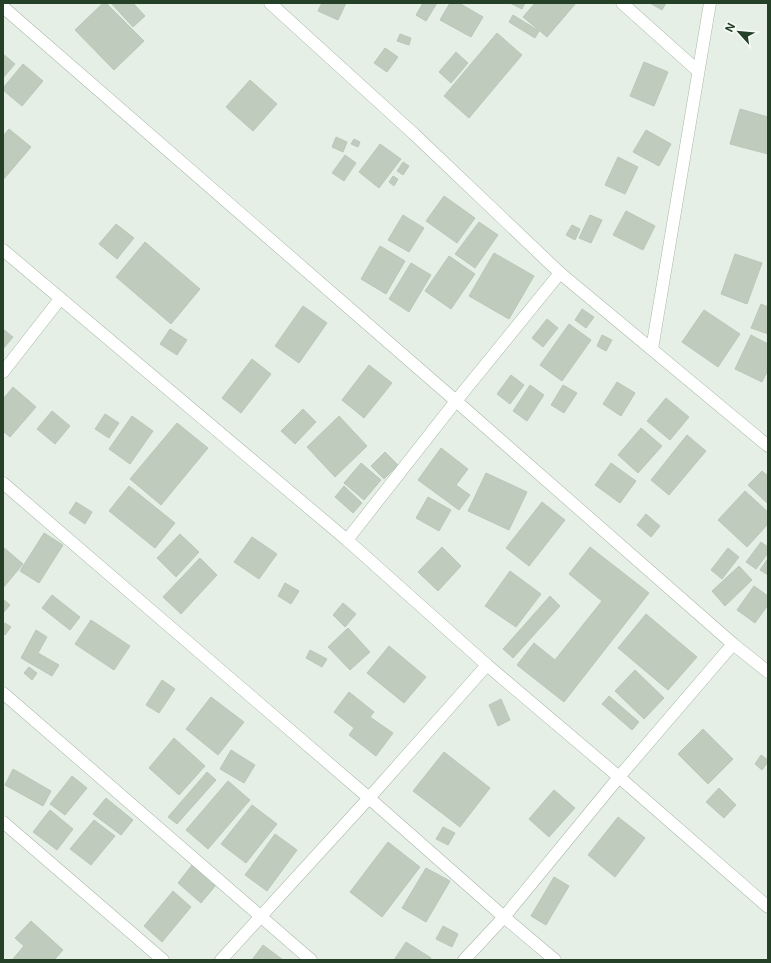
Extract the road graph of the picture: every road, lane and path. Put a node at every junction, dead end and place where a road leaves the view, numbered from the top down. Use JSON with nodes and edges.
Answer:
{"nodes":[{"id":1,"x":270,"y":3,"type":"edge"},
{"id":2,"x":622,"y":3,"type":"edge"},
{"id":3,"x":710,"y":3,"type":"edge"},
{"id":4,"x":3,"y":7,"type":"edge"},
{"id":5,"x":698,"y":71,"type":"junction"},
{"id":6,"x":3,"y":250,"type":"edge"},
{"id":7,"x":560,"y":273,"type":"junction"},
{"id":8,"x":60,"y":299,"type":"junction"},
{"id":9,"x":652,"y":349,"type":"junction"},
{"id":10,"x":3,"y":372,"type":"edge"},
{"id":11,"x":456,"y":401,"type":"junction"},
{"id":12,"x":768,"y":446,"type":"edge"},
{"id":13,"x":3,"y":483,"type":"edge"},
{"id":14,"x":347,"y":540,"type":"junction"},
{"id":15,"x":733,"y":644,"type":"junction"},
{"id":16,"x":487,"y":664,"type":"junction"},
{"id":17,"x":768,"y":672,"type":"edge"},
{"id":18,"x":3,"y":693,"type":"edge"},
{"id":19,"x":619,"y":777,"type":"junction"},
{"id":20,"x":369,"y":798,"type":"junction"},
{"id":21,"x":3,"y":822,"type":"edge"},
{"id":22,"x":768,"y":907,"type":"edge"},
{"id":23,"x":261,"y":916,"type":"junction"},
{"id":24,"x":504,"y":918,"type":"junction"},
{"id":25,"x":163,"y":960,"type":"edge"},
{"id":26,"x":221,"y":960,"type":"edge"},
{"id":27,"x":311,"y":960,"type":"edge"},
{"id":28,"x":464,"y":960,"type":"edge"},
{"id":29,"x":555,"y":960,"type":"edge"}],
"edges":[{"from":1,"to":7,"type":"street"},
{"from":2,"to":5,"type":"street"},
{"from":3,"to":5,"type":"street"},
{"from":4,"to":11,"type":"street"},
{"from":5,"to":9,"type":"street"},
{"from":6,"to":8,"type":"street"},
{"from":7,"to":9,"type":"street"},
{"from":7,"to":11,"type":"street"},
{"from":8,"to":10,"type":"street"},
{"from":8,"to":14,"type":"street"},
{"from":9,"to":12,"type":"street"},
{"from":11,"to":14,"type":"street"},
{"from":11,"to":15,"type":"street"},
{"from":13,"to":20,"type":"street"},
{"from":14,"to":16,"type":"street"},
{"from":15,"to":17,"type":"street"},
{"from":15,"to":19,"type":"street"},
{"from":16,"to":19,"type":"street"},
{"from":16,"to":20,"type":"street"},
{"from":18,"to":23,"type":"street"},
{"from":19,"to":22,"type":"street"},
{"from":19,"to":24,"type":"street"},
{"from":20,"to":23,"type":"street"},
{"from":20,"to":24,"type":"street"},
{"from":21,"to":25,"type":"street"},
{"from":23,"to":26,"type":"street"},
{"from":23,"to":27,"type":"street"},
{"from":24,"to":28,"type":"street"},
{"from":24,"to":29,"type":"street"}]}
